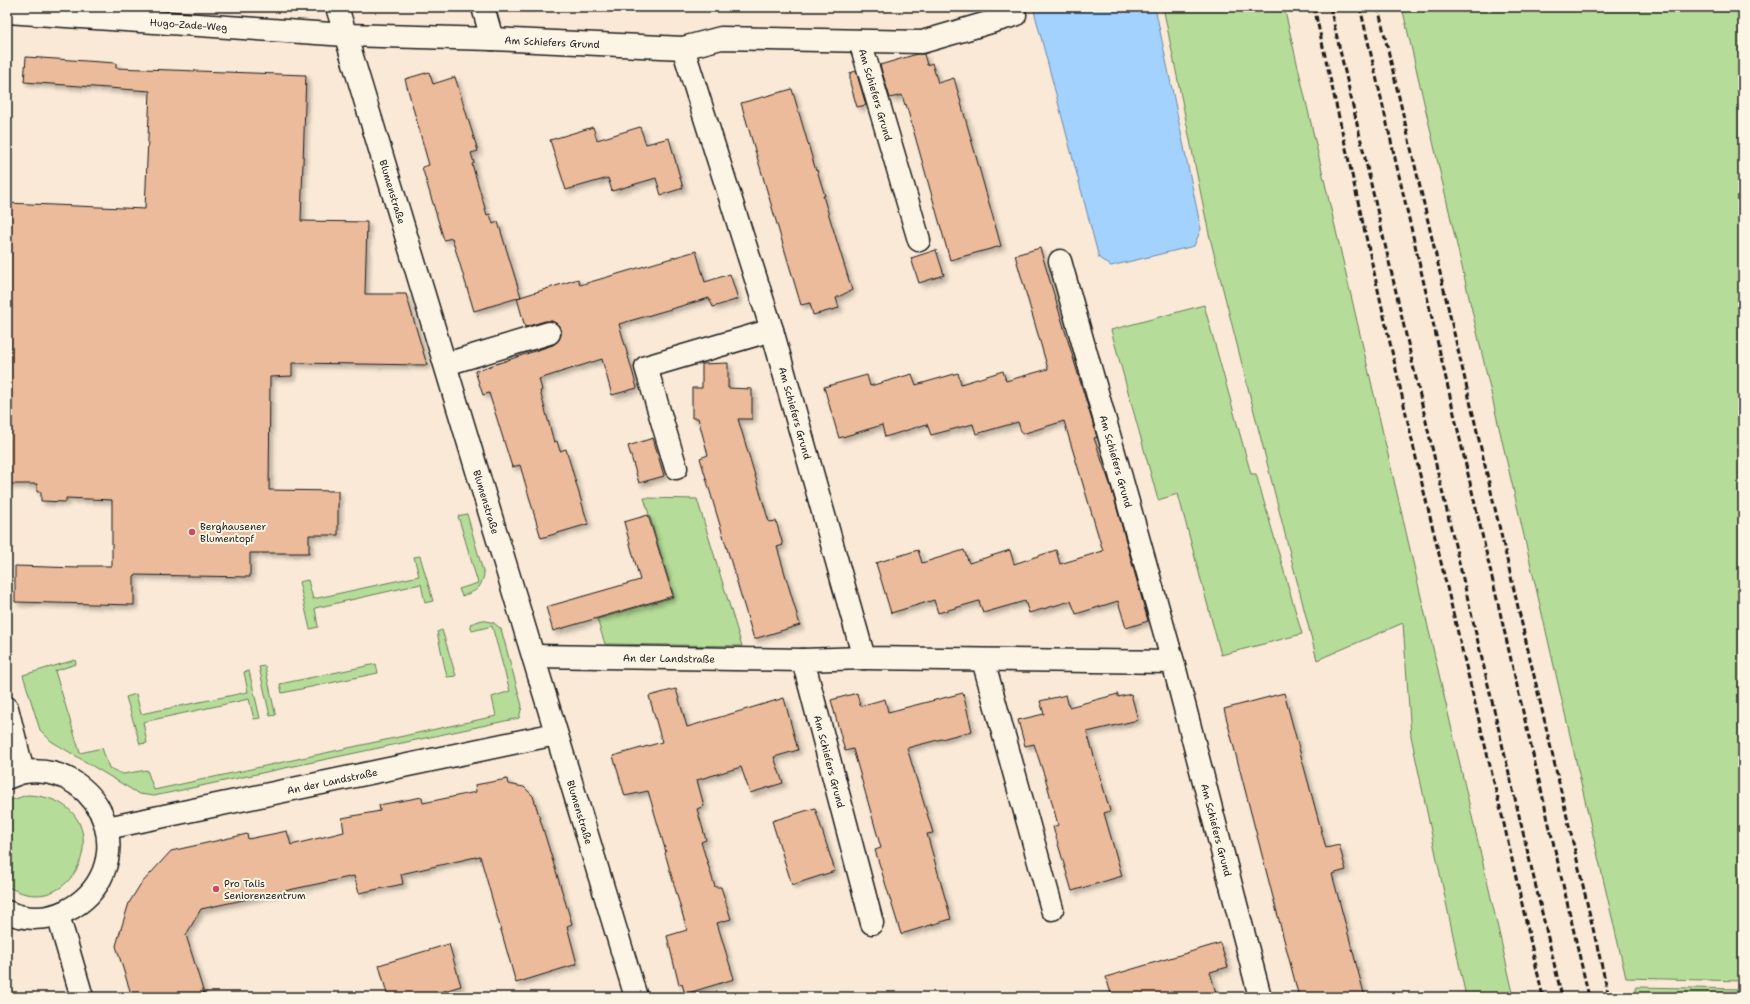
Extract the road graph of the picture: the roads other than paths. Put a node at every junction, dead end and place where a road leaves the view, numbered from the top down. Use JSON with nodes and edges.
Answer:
{"nodes":[{"id":1,"x":337,"y":7,"type":"edge"},
{"id":2,"x":483,"y":7,"type":"edge"},
{"id":3,"x":7,"y":12,"type":"edge"},
{"id":4,"x":1015,"y":15,"type":"dead end"},
{"id":5,"x":346,"y":35,"type":"junction"},
{"id":6,"x":492,"y":39,"type":"junction"},
{"id":7,"x":860,"y":41,"type":"junction"},
{"id":8,"x":683,"y":48,"type":"junction"},
{"id":9,"x":919,"y":240,"type":"dead end"},
{"id":10,"x":1060,"y":261,"type":"dead end"},
{"id":11,"x":772,"y":330,"type":"junction"},
{"id":12,"x":549,"y":333,"type":"dead end"},
{"id":13,"x":446,"y":364,"type":"junction"},
{"id":14,"x":676,"y":468,"type":"dead end"},
{"id":15,"x":534,"y":656,"type":"junction"},
{"id":16,"x":864,"y":658,"type":"junction"},
{"id":17,"x":803,"y":660,"type":"junction"},
{"id":18,"x":983,"y":660,"type":"junction"},
{"id":19,"x":1173,"y":662,"type":"junction"},
{"id":20,"x":7,"y":708,"type":"edge"},
{"id":21,"x":556,"y":734,"type":"junction"},
{"id":22,"x":15,"y":775,"type":"edge"},
{"id":23,"x":107,"y":828,"type":"junction"},
{"id":24,"x":1052,"y":909,"type":"dead end"},
{"id":25,"x":7,"y":912,"type":"edge"},
{"id":26,"x":58,"y":915,"type":"junction"},
{"id":27,"x":872,"y":923,"type":"dead end"},
{"id":28,"x":82,"y":997,"type":"edge"},
{"id":29,"x":636,"y":997,"type":"edge"},
{"id":30,"x":1260,"y":997,"type":"edge"}],
"edges":[{"from":1,"to":5,"type":"street","name":"Blumenstraße"},
{"from":2,"to":6,"type":"street","name":"Am Schiefers Grund"},
{"from":3,"to":5,"type":"street","name":"Hugo-Zade-Weg"},
{"from":4,"to":7,"type":"street","name":"Am Schiefers Grund"},
{"from":5,"to":6,"type":"street","name":"Am Schiefers Grund"},
{"from":5,"to":13,"type":"street","name":"Blumenstraße"},
{"from":6,"to":8,"type":"street","name":"Am Schiefers Grund"},
{"from":7,"to":8,"type":"street","name":"Am Schiefers Grund"},
{"from":7,"to":9,"type":"street","name":"Am Schiefers Grund"},
{"from":8,"to":11,"type":"street","name":"Am Schiefers Grund"},
{"from":10,"to":19,"type":"street","name":"Am Schiefers Grund"},
{"from":11,"to":14,"type":"street"},
{"from":11,"to":16,"type":"street","name":"Am Schiefers Grund"},
{"from":12,"to":13,"type":"street"},
{"from":13,"to":15,"type":"street","name":"Blumenstraße"},
{"from":15,"to":17,"type":"street","name":"An der Landstraße"},
{"from":15,"to":21,"type":"street","name":"Blumenstraße"},
{"from":16,"to":17,"type":"street"},
{"from":16,"to":18,"type":"street"},
{"from":17,"to":27,"type":"street","name":"Am Schiefers Grund"},
{"from":18,"to":19,"type":"street"},
{"from":18,"to":24,"type":"street"},
{"from":19,"to":30,"type":"street","name":"Am Schiefers Grund"},
{"from":20,"to":22,"type":"street"},
{"from":21,"to":23,"type":"street","name":"An der Landstraße"},
{"from":21,"to":29,"type":"street","name":"Blumenstraße"},
{"from":22,"to":23,"type":"street"},
{"from":23,"to":26,"type":"street"},
{"from":25,"to":26,"type":"street"},
{"from":26,"to":28,"type":"street"}]}
